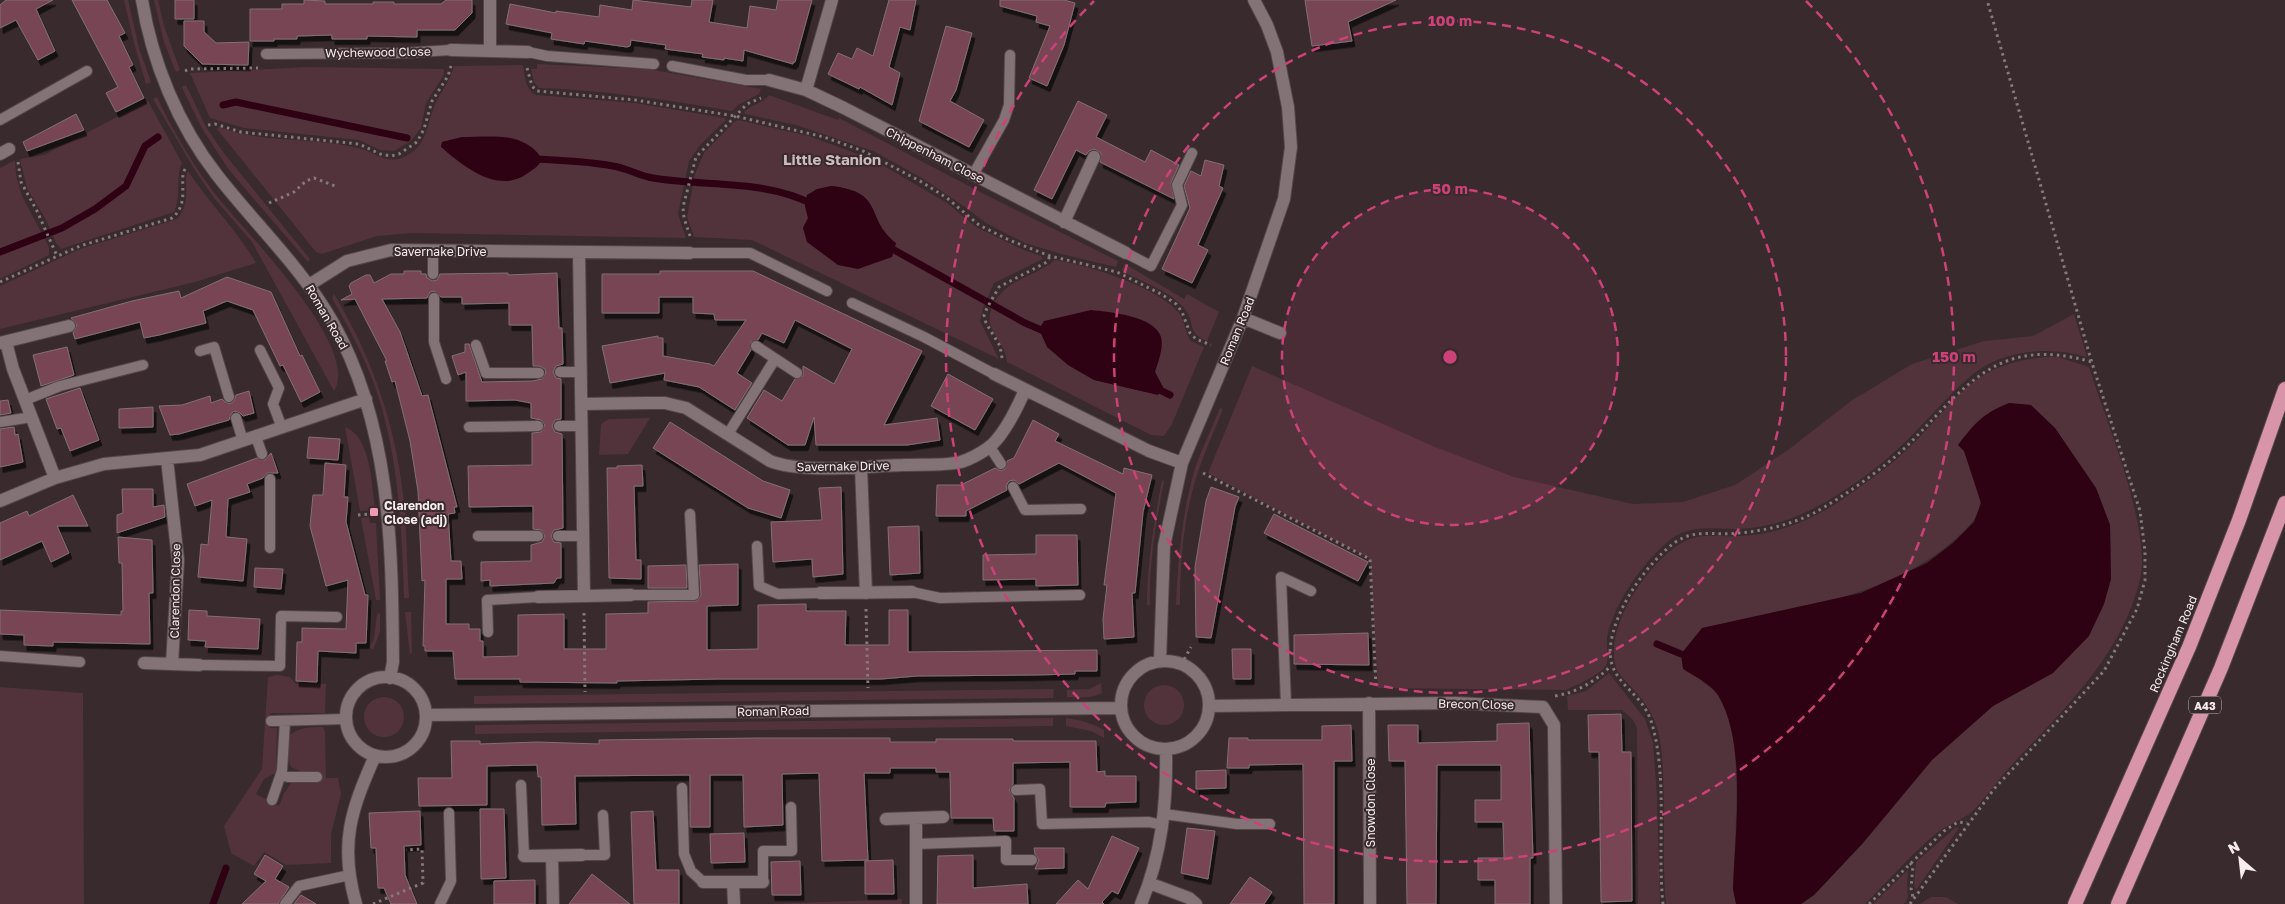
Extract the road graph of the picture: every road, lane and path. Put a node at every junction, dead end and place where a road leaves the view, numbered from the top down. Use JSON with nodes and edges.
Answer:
{"nodes":[{"id":1,"x":142,"y":0,"type":"edge"},
{"id":2,"x":490,"y":0,"type":"edge"},
{"id":3,"x":832,"y":0,"type":"edge"},
{"id":4,"x":1256,"y":0,"type":"edge"},
{"id":5,"x":1987,"y":0,"type":"edge"},
{"id":6,"x":451,"y":50,"type":"junction"},
{"id":7,"x":490,"y":51,"type":"junction"},
{"id":8,"x":528,"y":52,"type":"junction"},
{"id":9,"x":266,"y":54,"type":"dead end"},
{"id":10,"x":1010,"y":56,"type":"dead end"},
{"id":11,"x":654,"y":64,"type":"dead end"},
{"id":12,"x":672,"y":66,"type":"dead end"},
{"id":13,"x":87,"y":71,"type":"dead end"},
{"id":14,"x":769,"y":80,"type":"junction"},
{"id":15,"x":806,"y":90,"type":"junction"},
{"id":16,"x":735,"y":116,"type":"junction"},
{"id":17,"x":0,"y":120,"type":"edge"},
{"id":18,"x":208,"y":125,"type":"dead end"},
{"id":19,"x":5,"y":152,"type":"edge"},
{"id":20,"x":1192,"y":153,"type":"dead end"},
{"id":21,"x":1094,"y":157,"type":"dead end"},
{"id":22,"x":187,"y":167,"type":"dead end"},
{"id":23,"x":973,"y":175,"type":"junction"},
{"id":24,"x":335,"y":186,"type":"dead end"},
{"id":25,"x":270,"y":203,"type":"dead end"},
{"id":26,"x":1064,"y":222,"type":"junction"},
{"id":27,"x":433,"y":251,"type":"junction"},
{"id":28,"x":580,"y":252,"type":"junction"},
{"id":29,"x":690,"y":253,"type":"junction"},
{"id":30,"x":1126,"y":253,"type":"joint"},
{"id":31,"x":57,"y":256,"type":"junction"},
{"id":32,"x":1050,"y":256,"type":"junction"},
{"id":33,"x":433,"y":274,"type":"dead end"},
{"id":34,"x":0,"y":282,"type":"edge"},
{"id":35,"x":309,"y":285,"type":"junction"},
{"id":36,"x":827,"y":291,"type":"dead end"},
{"id":37,"x":434,"y":298,"type":"dead end"},
{"id":38,"x":852,"y":303,"type":"dead end"},
{"id":39,"x":1244,"y":318,"type":"junction"},
{"id":40,"x":69,"y":326,"type":"dead end"},
{"id":41,"x":1280,"y":333,"type":"dead end"},
{"id":42,"x":3,"y":343,"type":"edge"},
{"id":43,"x":476,"y":345,"type":"dead end"},
{"id":44,"x":1211,"y":345,"type":"dead end"},
{"id":45,"x":756,"y":346,"type":"dead end"},
{"id":46,"x":260,"y":350,"type":"dead end"},
{"id":47,"x":200,"y":351,"type":"dead end"},
{"id":48,"x":775,"y":359,"type":"junction"},
{"id":49,"x":2092,"y":363,"type":"junction"},
{"id":50,"x":143,"y":365,"type":"dead end"},
{"id":51,"x":560,"y":372,"type":"dead end"},
{"id":52,"x":581,"y":372,"type":"junction"},
{"id":53,"x":539,"y":373,"type":"dead end"},
{"id":54,"x":797,"y":373,"type":"dead end"},
{"id":55,"x":994,"y":374,"type":"junction"},
{"id":56,"x":446,"y":379,"type":"dead end"},
{"id":57,"x":1025,"y":390,"type":"junction"},
{"id":58,"x":2285,"y":390,"type":"edge"},
{"id":59,"x":229,"y":397,"type":"dead end"},
{"id":60,"x":25,"y":400,"type":"junction"},
{"id":61,"x":366,"y":400,"type":"junction"},
{"id":62,"x":581,"y":404,"type":"junction"},
{"id":63,"x":32,"y":417,"type":"junction"},
{"id":64,"x":236,"y":418,"type":"dead end"},
{"id":65,"x":0,"y":422,"type":"edge"},
{"id":66,"x":538,"y":426,"type":"dead end"},
{"id":67,"x":559,"y":426,"type":"dead end"},
{"id":68,"x":581,"y":426,"type":"junction"},
{"id":69,"x":469,"y":427,"type":"dead end"},
{"id":70,"x":282,"y":428,"type":"junction"},
{"id":71,"x":728,"y":434,"type":"junction"},
{"id":72,"x":256,"y":437,"type":"junction"},
{"id":73,"x":243,"y":442,"type":"junction"},
{"id":74,"x":990,"y":447,"type":"junction"},
{"id":75,"x":262,"y":454,"type":"dead end"},
{"id":76,"x":167,"y":459,"type":"junction"},
{"id":77,"x":1182,"y":463,"type":"junction"},
{"id":78,"x":1001,"y":464,"type":"dead end"},
{"id":79,"x":861,"y":467,"type":"junction"},
{"id":80,"x":1203,"y":473,"type":"dead end"},
{"id":81,"x":55,"y":478,"type":"junction"},
{"id":82,"x":270,"y":478,"type":"dead end"},
{"id":83,"x":1013,"y":487,"type":"dead end"},
{"id":84,"x":0,"y":501,"type":"edge"},
{"id":85,"x":2285,"y":503,"type":"edge"},
{"id":86,"x":1081,"y":509,"type":"dead end"},
{"id":87,"x":372,"y":514,"type":"dead end"},
{"id":88,"x":690,"y":514,"type":"dead end"},
{"id":89,"x":358,"y":515,"type":"dead end"},
{"id":90,"x":478,"y":536,"type":"dead end"},
{"id":91,"x":538,"y":536,"type":"dead end"},
{"id":92,"x":558,"y":536,"type":"dead end"},
{"id":93,"x":583,"y":536,"type":"junction"},
{"id":94,"x":757,"y":546,"type":"dead end"},
{"id":95,"x":270,"y":548,"type":"dead end"},
{"id":96,"x":1311,"y":591,"type":"dead end"},
{"id":97,"x":866,"y":592,"type":"junction"},
{"id":98,"x":912,"y":592,"type":"joint"},
{"id":99,"x":820,"y":593,"type":"joint"},
{"id":100,"x":631,"y":595,"type":"joint"},
{"id":101,"x":1080,"y":595,"type":"dead end"},
{"id":102,"x":584,"y":596,"type":"junction"},
{"id":103,"x":538,"y":597,"type":"joint"},
{"id":104,"x":337,"y":617,"type":"dead end"},
{"id":105,"x":488,"y":632,"type":"dead end"},
{"id":106,"x":1192,"y":647,"type":"dead end"},
{"id":107,"x":0,"y":656,"type":"edge"},
{"id":108,"x":80,"y":662,"type":"dead end"},
{"id":109,"x":144,"y":662,"type":"dead end"},
{"id":110,"x":1160,"y":662,"type":"junction"},
{"id":111,"x":172,"y":664,"type":"junction"},
{"id":112,"x":199,"y":665,"type":"joint"},
{"id":113,"x":1181,"y":665,"type":"junction"},
{"id":114,"x":1611,"y":666,"type":"junction"},
{"id":115,"x":390,"y":678,"type":"junction"},
{"id":116,"x":868,"y":688,"type":"dead end"},
{"id":117,"x":585,"y":692,"type":"dead end"},
{"id":118,"x":1373,"y":703,"type":"junction"},
{"id":119,"x":1286,"y":704,"type":"junction"},
{"id":120,"x":1209,"y":706,"type":"junction"},
{"id":121,"x":1543,"y":707,"type":"junction"},
{"id":122,"x":1121,"y":708,"type":"junction"},
{"id":123,"x":426,"y":715,"type":"junction"},
{"id":124,"x":346,"y":719,"type":"junction"},
{"id":125,"x":271,"y":721,"type":"dead end"},
{"id":126,"x":285,"y":721,"type":"junction"},
{"id":127,"x":1166,"y":749,"type":"junction"},
{"id":128,"x":375,"y":756,"type":"junction"},
{"id":129,"x":281,"y":776,"type":"junction"},
{"id":130,"x":317,"y":777,"type":"dead end"},
{"id":131,"x":521,"y":785,"type":"dead end"},
{"id":132,"x":682,"y":788,"type":"dead end"},
{"id":133,"x":1016,"y":790,"type":"dead end"},
{"id":134,"x":272,"y":800,"type":"dead end"},
{"id":135,"x":791,"y":807,"type":"dead end"},
{"id":136,"x":449,"y":813,"type":"dead end"},
{"id":137,"x":603,"y":815,"type":"dead end"},
{"id":138,"x":943,"y":817,"type":"dead end"},
{"id":139,"x":916,"y":818,"type":"junction"},
{"id":140,"x":886,"y":819,"type":"dead end"},
{"id":141,"x":1163,"y":820,"type":"junction"},
{"id":142,"x":1270,"y":824,"type":"dead end"},
{"id":143,"x":1967,"y":824,"type":"junction"},
{"id":144,"x":916,"y":844,"type":"junction"},
{"id":145,"x":406,"y":850,"type":"dead end"},
{"id":146,"x":582,"y":855,"type":"joint"},
{"id":147,"x":524,"y":856,"type":"joint"},
{"id":148,"x":552,"y":856,"type":"junction"},
{"id":149,"x":1032,"y":860,"type":"dead end"},
{"id":150,"x":1910,"y":863,"type":"junction"},
{"id":151,"x":350,"y":875,"type":"junction"},
{"id":152,"x":703,"y":882,"type":"joint"},
{"id":153,"x":734,"y":882,"type":"junction"},
{"id":154,"x":763,"y":882,"type":"joint"},
{"id":155,"x":1150,"y":884,"type":"junction"},
{"id":156,"x":1913,"y":899,"type":"junction"},
{"id":157,"x":285,"y":904,"type":"edge"},
{"id":158,"x":356,"y":904,"type":"edge"},
{"id":159,"x":372,"y":904,"type":"edge"},
{"id":160,"x":440,"y":904,"type":"edge"},
{"id":161,"x":553,"y":904,"type":"edge"},
{"id":162,"x":734,"y":904,"type":"edge"},
{"id":163,"x":916,"y":904,"type":"edge"},
{"id":164,"x":1141,"y":904,"type":"edge"},
{"id":165,"x":1196,"y":904,"type":"edge"},
{"id":166,"x":1370,"y":904,"type":"edge"},
{"id":167,"x":1556,"y":904,"type":"edge"},
{"id":168,"x":1663,"y":904,"type":"edge"},
{"id":169,"x":1869,"y":904,"type":"edge"},
{"id":170,"x":1910,"y":904,"type":"edge"},
{"id":171,"x":2075,"y":904,"type":"edge"},
{"id":172,"x":2118,"y":904,"type":"edge"}],
"edges":[{"from":1,"to":35,"type":"street","name":"Roman Road"},
{"from":2,"to":7,"type":"street"},
{"from":3,"to":15,"type":"street"},
{"from":4,"to":39,"type":"street","name":"Roman Road"},
{"from":5,"to":49,"type":"path"},
{"from":6,"to":7,"type":"street","name":"Wychewood Close"},
{"from":6,"to":9,"type":"lane","name":"Wychewood Close"},
{"from":6,"to":18,"type":"path"},
{"from":7,"to":8,"type":"street","name":"Wychewood Close"},
{"from":8,"to":11,"type":"lane","name":"Wychewood Close"},
{"from":8,"to":16,"type":"path"},
{"from":10,"to":23,"type":"lane"},
{"from":12,"to":14,"type":"lane","name":"Chippenham Close"},
{"from":13,"to":17,"type":"lane"},
{"from":14,"to":15,"type":"street","name":"Chippenham Close"},
{"from":14,"to":16,"type":"path"},
{"from":15,"to":23,"type":"street","name":"Chippenham Close"},
{"from":16,"to":29,"type":"path"},
{"from":16,"to":32,"type":"path"},
{"from":19,"to":31,"type":"path"},
{"from":20,"to":30,"type":"lane"},
{"from":21,"to":26,"type":"street"},
{"from":22,"to":31,"type":"path"},
{"from":23,"to":26,"type":"street","name":"Chippenham Close"},
{"from":24,"to":25,"type":"path"},
{"from":26,"to":30,"type":"street","name":"Chippenham Close"},
{"from":27,"to":28,"type":"street","name":"Savernake Drive"},
{"from":27,"to":33,"type":"lane"},
{"from":27,"to":35,"type":"street","name":"Savernake Drive"},
{"from":28,"to":29,"type":"street","name":"Savernake Drive"},
{"from":28,"to":52,"type":"street"},
{"from":29,"to":36,"type":"lane","name":"Savernake Drive"},
{"from":31,"to":34,"type":"path"},
{"from":32,"to":44,"type":"path"},
{"from":32,"to":55,"type":"path"},
{"from":35,"to":61,"type":"street","name":"Roman Road"},
{"from":37,"to":56,"type":"lane"},
{"from":38,"to":55,"type":"lane"},
{"from":39,"to":41,"type":"street"},
{"from":39,"to":77,"type":"street","name":"Roman Road"},
{"from":40,"to":42,"type":"street"},
{"from":42,"to":60,"type":"street"},
{"from":43,"to":53,"type":"lane"},
{"from":45,"to":48,"type":"lane"},
{"from":46,"to":70,"type":"lane"},
{"from":47,"to":59,"type":"lane"},
{"from":48,"to":54,"type":"lane"},
{"from":48,"to":71,"type":"lane"},
{"from":49,"to":114,"type":"path"},
{"from":49,"to":143,"type":"path"},
{"from":50,"to":60,"type":"lane"},
{"from":51,"to":52,"type":"lane"},
{"from":52,"to":62,"type":"street"},
{"from":55,"to":57,"type":"street"},
{"from":57,"to":74,"type":"street","name":"Savernake Drive"},
{"from":57,"to":77,"type":"street"},
{"from":58,"to":171,"type":"highway","name":"Rockingham Road"},
{"from":60,"to":63,"type":"street"},
{"from":61,"to":70,"type":"street"},
{"from":61,"to":115,"type":"street","name":"Roman Road"},
{"from":62,"to":68,"type":"street"},
{"from":62,"to":71,"type":"street","name":"Savernake Drive"},
{"from":63,"to":65,"type":"lane"},
{"from":63,"to":81,"type":"street"},
{"from":64,"to":73,"type":"lane"},
{"from":66,"to":69,"type":"lane"},
{"from":67,"to":68,"type":"lane"},
{"from":68,"to":93,"type":"street"},
{"from":70,"to":72,"type":"street"},
{"from":71,"to":79,"type":"street","name":"Savernake Drive"},
{"from":72,"to":73,"type":"street"},
{"from":72,"to":75,"type":"lane"},
{"from":73,"to":76,"type":"street"},
{"from":74,"to":78,"type":"lane"},
{"from":74,"to":79,"type":"street","name":"Savernake Drive"},
{"from":76,"to":81,"type":"street"},
{"from":76,"to":111,"type":"street","name":"Clarendon Close"},
{"from":77,"to":110,"type":"street","name":"Roman Road"},
{"from":79,"to":97,"type":"street"},
{"from":80,"to":118,"type":"path"},
{"from":81,"to":84,"type":"street"},
{"from":82,"to":95,"type":"lane"},
{"from":83,"to":86,"type":"lane"},
{"from":85,"to":172,"type":"highway","number":"A43"},
{"from":87,"to":89,"type":"path"},
{"from":88,"to":100,"type":"lane"},
{"from":90,"to":91,"type":"lane"},
{"from":92,"to":93,"type":"lane"},
{"from":93,"to":102,"type":"street"},
{"from":94,"to":99,"type":"lane"},
{"from":96,"to":119,"type":"lane"},
{"from":97,"to":98,"type":"street"},
{"from":97,"to":99,"type":"street"},
{"from":97,"to":116,"type":"path"},
{"from":98,"to":101,"type":"lane"},
{"from":100,"to":102,"type":"street"},
{"from":102,"to":103,"type":"street"},
{"from":102,"to":117,"type":"path"},
{"from":103,"to":105,"type":"lane"},
{"from":104,"to":112,"type":"lane"},
{"from":106,"to":113,"type":"path"},
{"from":107,"to":108,"type":"lane"},
{"from":109,"to":111,"type":"street"},
{"from":110,"to":113,"type":"street"},
{"from":110,"to":122,"type":"street"},
{"from":111,"to":112,"type":"street"},
{"from":113,"to":120,"type":"street"},
{"from":114,"to":121,"type":"path"},
{"from":114,"to":168,"type":"path"},
{"from":115,"to":123,"type":"street"},
{"from":115,"to":124,"type":"street"},
{"from":118,"to":119,"type":"street","name":"Brecon Close"},
{"from":118,"to":121,"type":"street","name":"Brecon Close"},
{"from":118,"to":166,"type":"street","name":"Snowdon Close"},
{"from":119,"to":120,"type":"street","name":"Brecon Close"},
{"from":120,"to":127,"type":"street"},
{"from":121,"to":167,"type":"street"},
{"from":122,"to":123,"type":"street","name":"Roman Road"},
{"from":122,"to":127,"type":"street"},
{"from":123,"to":128,"type":"street"},
{"from":124,"to":126,"type":"lane"},
{"from":124,"to":128,"type":"street"},
{"from":125,"to":126,"type":"lane"},
{"from":126,"to":129,"type":"lane"},
{"from":127,"to":141,"type":"street"},
{"from":128,"to":151,"type":"street"},
{"from":129,"to":130,"type":"lane"},
{"from":129,"to":134,"type":"lane"},
{"from":131,"to":147,"type":"lane"},
{"from":132,"to":152,"type":"lane"},
{"from":133,"to":141,"type":"lane"},
{"from":135,"to":154,"type":"lane"},
{"from":136,"to":160,"type":"lane"},
{"from":137,"to":146,"type":"lane"},
{"from":138,"to":139,"type":"street"},
{"from":139,"to":140,"type":"street"},
{"from":139,"to":144,"type":"street"},
{"from":141,"to":142,"type":"lane"},
{"from":141,"to":155,"type":"street"},
{"from":143,"to":150,"type":"path"},
{"from":143,"to":156,"type":"path"},
{"from":144,"to":149,"type":"lane"},
{"from":144,"to":163,"type":"street"},
{"from":145,"to":159,"type":"path"},
{"from":146,"to":148,"type":"street"},
{"from":147,"to":148,"type":"street"},
{"from":148,"to":161,"type":"street"},
{"from":150,"to":156,"type":"path"},
{"from":150,"to":169,"type":"path"},
{"from":151,"to":157,"type":"lane"},
{"from":151,"to":158,"type":"street"},
{"from":152,"to":153,"type":"street"},
{"from":153,"to":154,"type":"street"},
{"from":153,"to":162,"type":"street"},
{"from":155,"to":164,"type":"street"},
{"from":155,"to":165,"type":"street"},
{"from":156,"to":170,"type":"path"}]}
